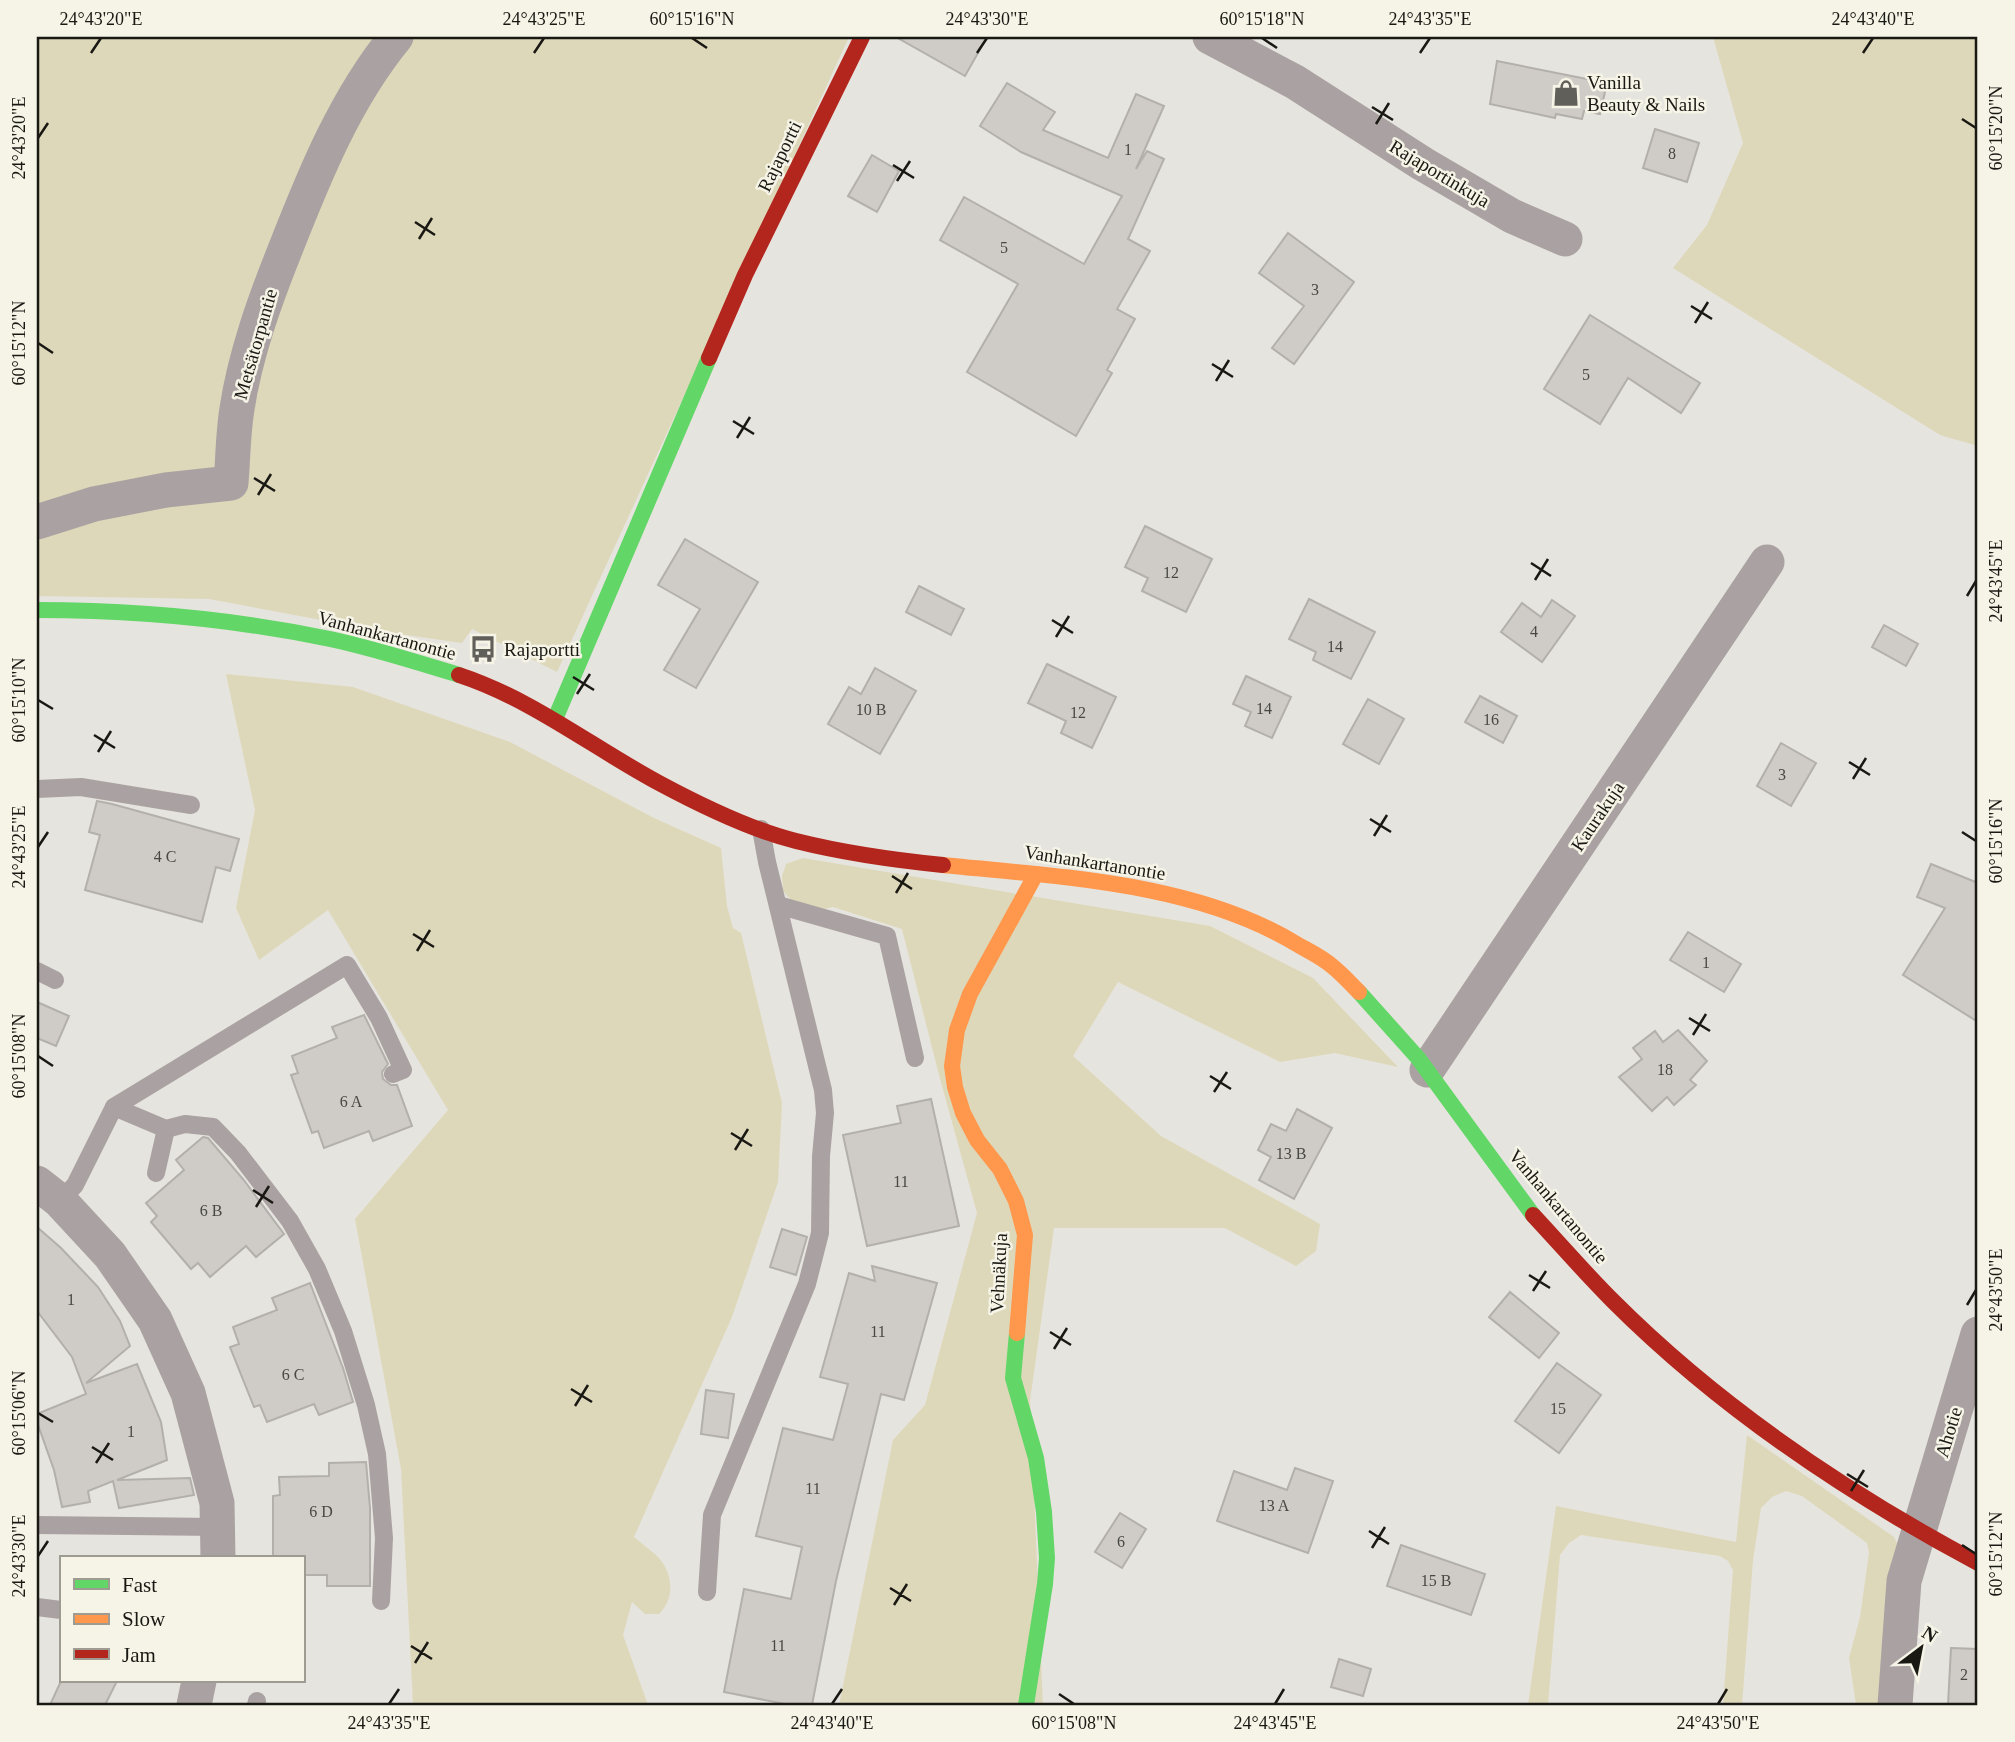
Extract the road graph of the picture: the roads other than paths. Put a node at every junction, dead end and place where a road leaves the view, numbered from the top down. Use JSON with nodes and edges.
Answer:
{"nodes":[{"id":1,"x":396,"y":37,"type":"edge"},
{"id":2,"x":862,"y":37,"type":"edge"},
{"id":3,"x":1210,"y":37,"type":"edge"},
{"id":4,"x":1565,"y":239,"type":"dead end"},
{"id":5,"x":37,"y":522,"type":"edge"},
{"id":6,"x":1767,"y":562,"type":"dead end"},
{"id":7,"x":37,"y":610,"type":"edge"},
{"id":8,"x":555,"y":719,"type":"junction"},
{"id":9,"x":37,"y":789,"type":"edge"},
{"id":10,"x":191,"y":805,"type":"dead end"},
{"id":11,"x":761,"y":829,"type":"junction"},
{"id":12,"x":1036,"y":874,"type":"junction"},
{"id":13,"x":778,"y":905,"type":"junction"},
{"id":14,"x":37,"y":971,"type":"edge"},
{"id":15,"x":55,"y":980,"type":"dead end"},
{"id":16,"x":915,"y":1058,"type":"dead end"},
{"id":17,"x":1427,"y":1070,"type":"junction"},
{"id":18,"x":393,"y":1074,"type":"dead end"},
{"id":19,"x":114,"y":1107,"type":"junction"},
{"id":20,"x":166,"y":1129,"type":"junction"},
{"id":21,"x":156,"y":1173,"type":"dead end"},
{"id":22,"x":48,"y":1192,"type":"edge"},
{"id":23,"x":1978,"y":1334,"type":"edge"},
{"id":24,"x":37,"y":1525,"type":"edge"},
{"id":25,"x":1918,"y":1531,"type":"junction"},
{"id":26,"x":218,"y":1543,"type":"edge"},
{"id":27,"x":1978,"y":1563,"type":"edge"},
{"id":28,"x":707,"y":1592,"type":"dead end"},
{"id":29,"x":381,"y":1601,"type":"dead end"},
{"id":30,"x":37,"y":1607,"type":"edge"},
{"id":31,"x":60,"y":1610,"type":"edge"},
{"id":32,"x":199,"y":1682,"type":"edge"},
{"id":33,"x":194,"y":1705,"type":"edge"},
{"id":34,"x":1026,"y":1705,"type":"edge"},
{"id":35,"x":1895,"y":1705,"type":"edge"}],
"edges":[{"from":1,"to":5,"type":"street","name":"Metsätorpantie"},
{"from":2,"to":8,"type":"street","name":"Rajaportti"},
{"from":3,"to":4,"type":"street","name":"Rajaportinkuja"},
{"from":6,"to":17,"type":"street","name":"Kaurakuja"},
{"from":7,"to":8,"type":"street","name":"Vanhankartanontie"},
{"from":8,"to":11,"type":"street","name":"Vanhankartanontie"},
{"from":9,"to":10,"type":"lane"},
{"from":11,"to":12,"type":"street","name":"Vanhankartanontie"},
{"from":11,"to":13,"type":"lane"},
{"from":12,"to":17,"type":"street","name":"Vanhankartanontie"},
{"from":12,"to":34,"type":"street","name":"Vehnäkuja"},
{"from":13,"to":16,"type":"lane"},
{"from":13,"to":28,"type":"lane"},
{"from":14,"to":15,"type":"lane"},
{"from":17,"to":25,"type":"street","name":"Vanhankartanontie"},
{"from":18,"to":19,"type":"lane"},
{"from":19,"to":20,"type":"lane"},
{"from":19,"to":22,"type":"lane"},
{"from":20,"to":21,"type":"lane"},
{"from":20,"to":29,"type":"lane"},
{"from":22,"to":26,"type":"street"},
{"from":23,"to":25,"type":"street","name":"Ahotie"},
{"from":24,"to":26,"type":"lane"},
{"from":25,"to":27,"type":"street","name":"Vanhankartanontie"},
{"from":25,"to":35,"type":"street","name":"Ahotie"},
{"from":30,"to":31,"type":"lane"},
{"from":32,"to":33,"type":"street"}]}
